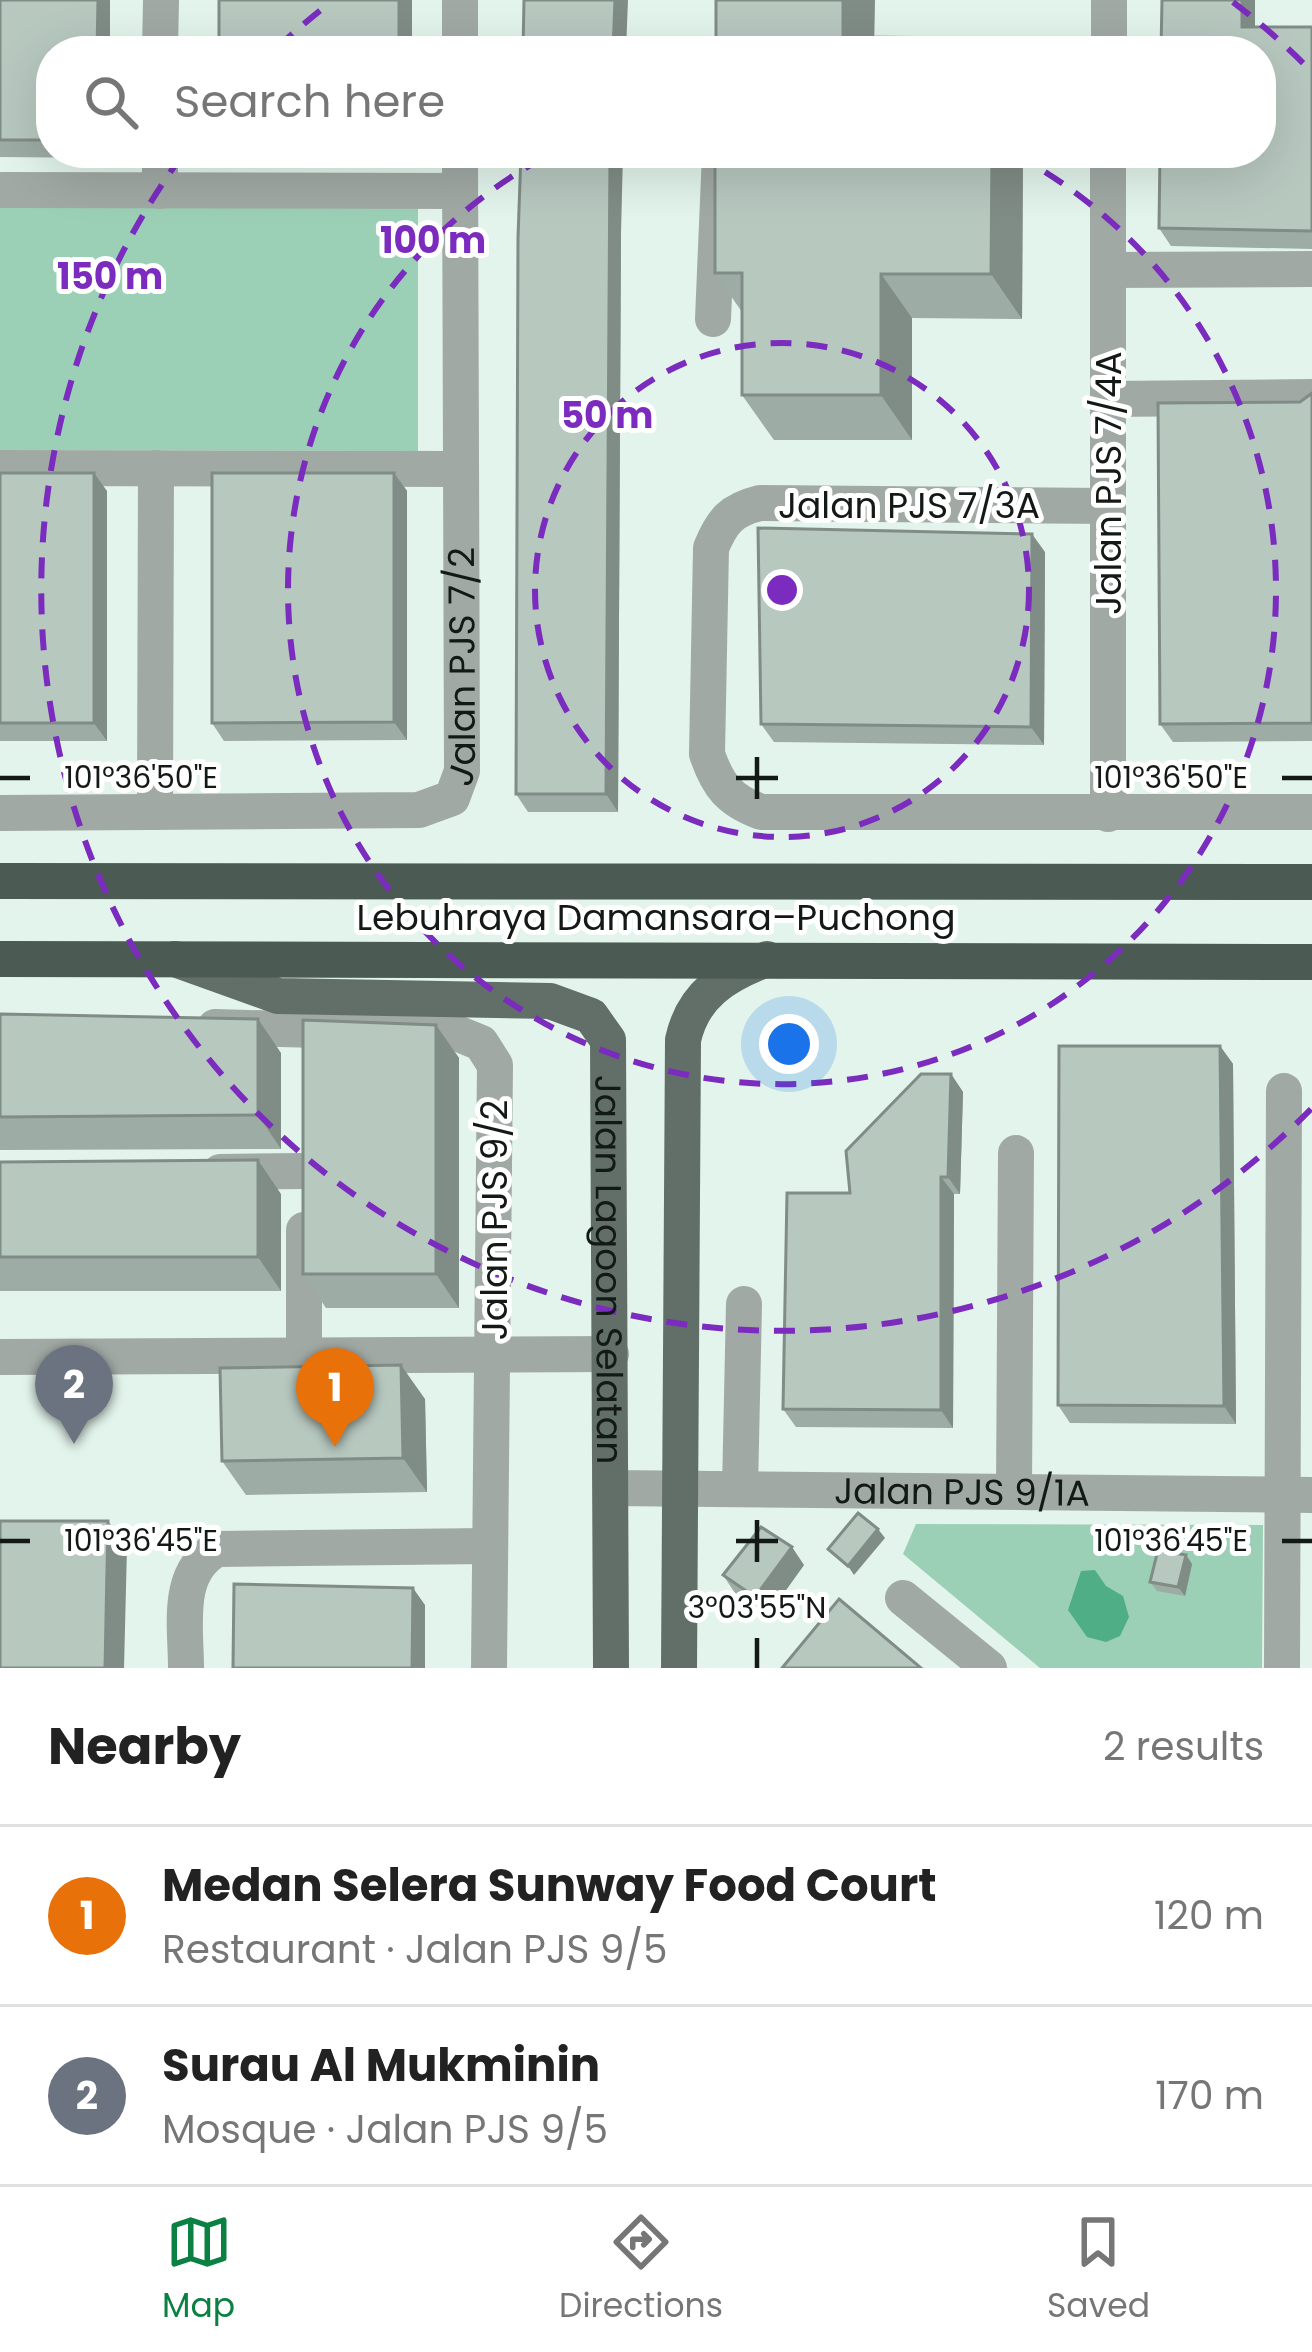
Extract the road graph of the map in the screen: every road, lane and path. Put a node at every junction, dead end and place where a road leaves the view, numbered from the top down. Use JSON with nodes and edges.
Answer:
{"nodes":[{"id":1,"x":160,"y":0,"type":"edge"},
{"id":2,"x":460,"y":0,"type":"edge"},
{"id":3,"x":1109,"y":0,"type":"edge"},
{"id":4,"x":160,"y":36,"type":"edge"},
{"id":5,"x":460,"y":36,"type":"edge"},
{"id":6,"x":1108,"y":36,"type":"edge"},
{"id":7,"x":160,"y":168,"type":"edge"},
{"id":8,"x":460,"y":168,"type":"edge"},
{"id":9,"x":719,"y":168,"type":"edge"},
{"id":10,"x":1108,"y":168,"type":"edge"},
{"id":11,"x":0,"y":190,"type":"edge"},
{"id":12,"x":160,"y":191,"type":"junction"},
{"id":13,"x":460,"y":191,"type":"junction"},
{"id":14,"x":1312,"y":269,"type":"edge"},
{"id":15,"x":1108,"y":270,"type":"junction"},
{"id":16,"x":713,"y":319,"type":"dead end"},
{"id":17,"x":1312,"y":397,"type":"edge"},
{"id":18,"x":1108,"y":400,"type":"junction"},
{"id":19,"x":0,"y":468,"type":"edge"},
{"id":20,"x":156,"y":468,"type":"junction"},
{"id":21,"x":460,"y":469,"type":"junction"},
{"id":22,"x":1108,"y":506,"type":"junction"},
{"id":23,"x":155,"y":812,"type":"junction"},
{"id":24,"x":1312,"y":812,"type":"edge"},
{"id":25,"x":0,"y":813,"type":"edge"},
{"id":26,"x":1108,"y":814,"type":"junction"},
{"id":27,"x":0,"y":881,"type":"edge"},
{"id":28,"x":1312,"y":882,"type":"edge"},
{"id":29,"x":0,"y":958,"type":"edge"},
{"id":30,"x":171,"y":958,"type":"junction"},
{"id":31,"x":769,"y":958,"type":"junction"},
{"id":32,"x":1312,"y":962,"type":"edge"},
{"id":33,"x":187,"y":1027,"type":"edge"},
{"id":34,"x":304,"y":1028,"type":"junction"},
{"id":35,"x":304,"y":1076,"type":"edge"},
{"id":36,"x":1284,"y":1090,"type":"dead end"},
{"id":37,"x":304,"y":1124,"type":"edge"},
{"id":38,"x":1016,"y":1153,"type":"dead end"},
{"id":39,"x":187,"y":1172,"type":"edge"},
{"id":40,"x":304,"y":1172,"type":"junction"},
{"id":41,"x":744,"y":1304,"type":"dead end"},
{"id":42,"x":494,"y":1354,"type":"junction"},
{"id":43,"x":611,"y":1354,"type":"junction"},
{"id":44,"x":304,"y":1355,"type":"junction"},
{"id":45,"x":0,"y":1357,"type":"edge"},
{"id":46,"x":611,"y":1488,"type":"junction"},
{"id":47,"x":680,"y":1489,"type":"junction"},
{"id":48,"x":740,"y":1489,"type":"junction"},
{"id":49,"x":1014,"y":1491,"type":"junction"},
{"id":50,"x":1297,"y":1495,"type":"edge"},
{"id":51,"x":490,"y":1546,"type":"junction"},
{"id":52,"x":903,"y":1598,"type":"dead end"},
{"id":53,"x":186,"y":1668,"type":"edge"},
{"id":54,"x":490,"y":1668,"type":"edge"},
{"id":55,"x":611,"y":1668,"type":"edge"},
{"id":56,"x":679,"y":1668,"type":"edge"},
{"id":57,"x":989,"y":1668,"type":"edge"},
{"id":58,"x":1282,"y":1668,"type":"edge"}],
"edges":[{"from":1,"to":4,"type":"street"},
{"from":2,"to":5,"type":"street"},
{"from":3,"to":6,"type":"street"},
{"from":7,"to":12,"type":"street"},
{"from":8,"to":13,"type":"street","name":"Jalan PJS 7/2"},
{"from":9,"to":16,"type":"street"},
{"from":10,"to":15,"type":"street","name":"Jalan PJS 7/4A"},
{"from":11,"to":12,"type":"street"},
{"from":12,"to":13,"type":"street"},
{"from":13,"to":21,"type":"street","name":"Jalan PJS 7/2"},
{"from":14,"to":15,"type":"street"},
{"from":15,"to":18,"type":"street","name":"Jalan PJS 7/4A"},
{"from":17,"to":18,"type":"street"},
{"from":18,"to":22,"type":"street","name":"Jalan PJS 7/4A"},
{"from":19,"to":20,"type":"street"},
{"from":20,"to":21,"type":"street"},
{"from":20,"to":23,"type":"street"},
{"from":21,"to":23,"type":"street","name":"Jalan PJS 7/2"},
{"from":22,"to":26,"type":"street","name":"Jalan PJS 7/4A"},
{"from":22,"to":26,"type":"street","name":"Jalan PJS 7/3A"},
{"from":23,"to":25,"type":"street","name":"Jalan PJS 7/2"},
{"from":24,"to":26,"type":"street","name":"Jalan PJS 7/3A"},
{"from":27,"to":28,"type":"highway","name":"Lebuhraya Damansara–Puchong"},
{"from":29,"to":30,"type":"highway","name":"Lebuhraya Damansara–Puchong"},
{"from":30,"to":31,"type":"highway","name":"Lebuhraya Damansara–Puchong"},
{"from":30,"to":43,"type":"main road","name":"Jalan Lagoon Selatan"},
{"from":31,"to":32,"type":"highway","name":"Lebuhraya Damansara–Puchong"},
{"from":31,"to":47,"type":"main road","name":"Jalan Lagoon Selatan"},
{"from":33,"to":34,"type":"street","name":"Jalan PJS 9/2"},
{"from":34,"to":35,"type":"street"},
{"from":34,"to":42,"type":"street","name":"Jalan PJS 9/2"},
{"from":36,"to":50,"type":"street"},
{"from":37,"to":40,"type":"street"},
{"from":38,"to":49,"type":"street"},
{"from":39,"to":40,"type":"street"},
{"from":40,"to":44,"type":"street"},
{"from":41,"to":48,"type":"street"},
{"from":42,"to":43,"type":"street"},
{"from":42,"to":44,"type":"street"},
{"from":42,"to":51,"type":"street","name":"Jalan PJS 9/2"},
{"from":43,"to":46,"type":"main road","name":"Jalan Lagoon Selatan"},
{"from":44,"to":45,"type":"street"},
{"from":46,"to":47,"type":"street","name":"Jalan PJS 9/1A"},
{"from":46,"to":55,"type":"main road","name":"Jalan Lagoon Selatan"},
{"from":47,"to":48,"type":"street","name":"Jalan PJS 9/1A"},
{"from":47,"to":56,"type":"main road","name":"Jalan Lagoon Selatan"},
{"from":48,"to":49,"type":"street","name":"Jalan PJS 9/1A"},
{"from":49,"to":50,"type":"street","name":"Jalan PJS 9/1A"},
{"from":50,"to":58,"type":"street"},
{"from":51,"to":53,"type":"street"},
{"from":51,"to":54,"type":"street","name":"Jalan PJS 9/2"},
{"from":52,"to":57,"type":"street"}]}
